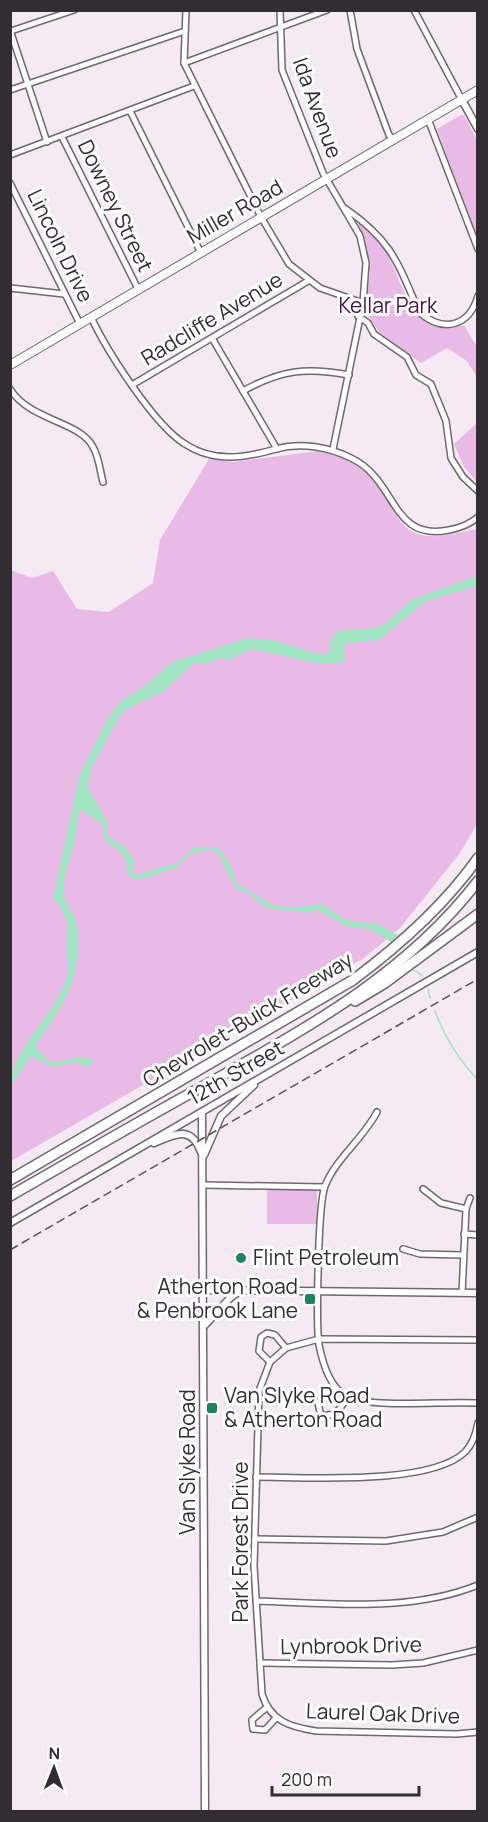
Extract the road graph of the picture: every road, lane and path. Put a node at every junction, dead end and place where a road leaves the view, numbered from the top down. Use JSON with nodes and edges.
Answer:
{"nodes":[{"id":1,"x":74,"y":10,"type":"edge"},
{"id":2,"x":186,"y":10,"type":"edge"},
{"id":3,"x":280,"y":10,"type":"edge"},
{"id":4,"x":327,"y":10,"type":"edge"},
{"id":5,"x":350,"y":10,"type":"edge"},
{"id":6,"x":414,"y":10,"type":"edge"},
{"id":7,"x":280,"y":27,"type":"junction"},
{"id":8,"x":11,"y":31,"type":"edge"},
{"id":9,"x":185,"y":31,"type":"junction"},
{"id":10,"x":183,"y":63,"type":"junction"},
{"id":11,"x":28,"y":84,"type":"junction"},
{"id":12,"x":194,"y":86,"type":"junction"},
{"id":13,"x":10,"y":90,"type":"edge"},
{"id":14,"x":477,"y":90,"type":"edge"},
{"id":15,"x":462,"y":100,"type":"junction"},
{"id":16,"x":130,"y":111,"type":"junction"},
{"id":17,"x":428,"y":119,"type":"junction"},
{"id":18,"x":477,"y":129,"type":"edge"},
{"id":19,"x":62,"y":137,"type":"junction"},
{"id":20,"x":393,"y":139,"type":"junction"},
{"id":21,"x":47,"y":142,"type":"junction"},
{"id":22,"x":10,"y":155,"type":"edge"},
{"id":23,"x":326,"y":179,"type":"junction"},
{"id":24,"x":10,"y":183,"type":"edge"},
{"id":25,"x":345,"y":208,"type":"junction"},
{"id":26,"x":261,"y":217,"type":"junction"},
{"id":27,"x":477,"y":249,"type":"edge"},
{"id":28,"x":201,"y":253,"type":"junction"},
{"id":29,"x":308,"y":281,"type":"junction"},
{"id":30,"x":10,"y":288,"type":"edge"},
{"id":31,"x":138,"y":290,"type":"junction"},
{"id":32,"x":64,"y":294,"type":"junction"},
{"id":33,"x":477,"y":296,"type":"edge"},
{"id":34,"x":363,"y":303,"type":"junction"},
{"id":35,"x":358,"y":316,"type":"junction"},
{"id":36,"x":91,"y":317,"type":"junction"},
{"id":37,"x":80,"y":324,"type":"junction"},
{"id":38,"x":213,"y":338,"type":"junction"},
{"id":39,"x":10,"y":365,"type":"edge"},
{"id":40,"x":348,"y":375,"type":"junction"},
{"id":41,"x":132,"y":385,"type":"junction"},
{"id":42,"x":10,"y":389,"type":"edge"},
{"id":43,"x":243,"y":391,"type":"junction"},
{"id":44,"x":277,"y":449,"type":"junction"},
{"id":45,"x":333,"y":449,"type":"junction"},
{"id":46,"x":103,"y":482,"type":"dead end"},
{"id":47,"x":477,"y":491,"type":"edge"},
{"id":48,"x":477,"y":517,"type":"edge"},
{"id":49,"x":477,"y":851,"type":"edge"},
{"id":50,"x":477,"y":858,"type":"edge"},
{"id":51,"x":465,"y":875,"type":"junction"},
{"id":52,"x":477,"y":880,"type":"edge"},
{"id":53,"x":477,"y":914,"type":"edge"},
{"id":54,"x":477,"y":952,"type":"edge"},
{"id":55,"x":339,"y":1008,"type":"junction"},
{"id":56,"x":260,"y":1078,"type":"junction"},
{"id":57,"x":202,"y":1112,"type":"junction"},
{"id":58,"x":377,"y":1112,"type":"dead end"},
{"id":59,"x":121,"y":1158,"type":"junction"},
{"id":60,"x":203,"y":1159,"type":"junction"},
{"id":61,"x":10,"y":1180,"type":"edge"},
{"id":62,"x":203,"y":1185,"type":"junction"},
{"id":63,"x":324,"y":1187,"type":"junction"},
{"id":64,"x":423,"y":1189,"type":"dead end"},
{"id":65,"x":10,"y":1196,"type":"edge"},
{"id":66,"x":470,"y":1198,"type":"dead end"},
{"id":67,"x":466,"y":1209,"type":"junction"},
{"id":68,"x":10,"y":1223,"type":"edge"},
{"id":69,"x":464,"y":1234,"type":"junction"},
{"id":70,"x":477,"y":1235,"type":"edge"},
{"id":71,"x":404,"y":1249,"type":"dead end"},
{"id":72,"x":462,"y":1255,"type":"junction"},
{"id":73,"x":204,"y":1290,"type":"junction"},
{"id":74,"x":241,"y":1290,"type":"junction"},
{"id":75,"x":319,"y":1291,"type":"junction"},
{"id":76,"x":462,"y":1293,"type":"junction"},
{"id":77,"x":477,"y":1293,"type":"edge"},
{"id":78,"x":204,"y":1326,"type":"junction"},
{"id":79,"x":319,"y":1339,"type":"junction"},
{"id":80,"x":477,"y":1340,"type":"edge"},
{"id":81,"x":286,"y":1348,"type":"junction"},
{"id":82,"x":270,"y":1362,"type":"junction"},
{"id":83,"x":334,"y":1385,"type":"junction"},
{"id":84,"x":348,"y":1397,"type":"junction"},
{"id":85,"x":477,"y":1402,"type":"edge"},
{"id":86,"x":477,"y":1423,"type":"edge"},
{"id":87,"x":256,"y":1477,"type":"junction"},
{"id":88,"x":477,"y":1518,"type":"edge"},
{"id":89,"x":255,"y":1539,"type":"junction"},
{"id":90,"x":477,"y":1585,"type":"edge"},
{"id":91,"x":256,"y":1601,"type":"junction"},
{"id":92,"x":477,"y":1650,"type":"edge"},
{"id":93,"x":260,"y":1663,"type":"junction"},
{"id":94,"x":266,"y":1707,"type":"junction"},
{"id":95,"x":276,"y":1718,"type":"junction"},
{"id":96,"x":477,"y":1732,"type":"edge"},
{"id":97,"x":205,"y":1812,"type":"edge"}],
"edges":[{"from":1,"to":8,"type":"street"},
{"from":2,"to":9,"type":"street"},
{"from":3,"to":7,"type":"street","name":"Ida Avenue"},
{"from":4,"to":7,"type":"street"},
{"from":5,"to":20,"type":"street"},
{"from":6,"to":15,"type":"street"},
{"from":7,"to":10,"type":"street"},
{"from":7,"to":23,"type":"street","name":"Ida Avenue"},
{"from":8,"to":11,"type":"street","name":"Downey Street"},
{"from":9,"to":10,"type":"street"},
{"from":9,"to":11,"type":"street"},
{"from":10,"to":12,"type":"street"},
{"from":11,"to":13,"type":"street"},
{"from":11,"to":21,"type":"street","name":"Downey Street"},
{"from":12,"to":16,"type":"street"},
{"from":12,"to":26,"type":"street"},
{"from":14,"to":15,"type":"main road","name":"Miller Road"},
{"from":15,"to":17,"type":"main road","name":"Miller Road"},
{"from":15,"to":18,"type":"street"},
{"from":16,"to":19,"type":"street"},
{"from":16,"to":28,"type":"street"},
{"from":17,"to":20,"type":"main road","name":"Miller Road"},
{"from":17,"to":27,"type":"street"},
{"from":19,"to":21,"type":"street"},
{"from":19,"to":31,"type":"street","name":"Downey Street"},
{"from":20,"to":23,"type":"main road","name":"Miller Road"},
{"from":21,"to":22,"type":"street"},
{"from":23,"to":25,"type":"street","name":"Ida Avenue"},
{"from":23,"to":26,"type":"main road","name":"Miller Road"},
{"from":24,"to":32,"type":"street","name":"Lincoln Drive"},
{"from":25,"to":33,"type":"street"},
{"from":25,"to":34,"type":"street","name":"Ida Avenue"},
{"from":26,"to":28,"type":"main road","name":"Miller Road"},
{"from":26,"to":29,"type":"street"},
{"from":28,"to":31,"type":"main road","name":"Miller Road"},
{"from":29,"to":34,"type":"street"},
{"from":29,"to":38,"type":"street","name":"Radcliffe Avenue"},
{"from":30,"to":32,"type":"street"},
{"from":31,"to":36,"type":"main road","name":"Miller Road"},
{"from":32,"to":37,"type":"street","name":"Lincoln Drive"},
{"from":34,"to":35,"type":"street","name":"Ida Avenue"},
{"from":35,"to":40,"type":"street","name":"Ida Avenue"},
{"from":35,"to":47,"type":"street"},
{"from":36,"to":37,"type":"main road","name":"Miller Road"},
{"from":36,"to":41,"type":"street","name":"Lincoln Drive"},
{"from":37,"to":39,"type":"main road","name":"Miller Road"},
{"from":38,"to":41,"type":"street","name":"Radcliffe Avenue"},
{"from":38,"to":43,"type":"street"},
{"from":40,"to":43,"type":"street"},
{"from":40,"to":45,"type":"street","name":"Ida Avenue"},
{"from":41,"to":44,"type":"street","name":"Lincoln Drive"},
{"from":42,"to":46,"type":"street"},
{"from":43,"to":44,"type":"street"},
{"from":44,"to":45,"type":"street","name":"Lincoln Drive"},
{"from":45,"to":48,"type":"street","name":"Lincoln Drive"},
{"from":49,"to":51,"type":"highway"},
{"from":50,"to":51,"type":"highway","name":"Chevrolet-Buick Freeway"},
{"from":51,"to":61,"type":"highway","name":"Chevrolet-Buick Freeway"},
{"from":52,"to":55,"type":"highway","name":"Chevrolet-Buick Freeway"},
{"from":53,"to":55,"type":"highway"},
{"from":54,"to":56,"type":"street","name":"12th Street"},
{"from":55,"to":65,"type":"highway","name":"Chevrolet-Buick Freeway"},
{"from":56,"to":57,"type":"street","name":"12th Street"},
{"from":56,"to":60,"type":"street"},
{"from":57,"to":59,"type":"street","name":"12th Street"},
{"from":57,"to":60,"type":"street","name":"Van Slyke Road"},
{"from":58,"to":63,"type":"street"},
{"from":59,"to":60,"type":"street"},
{"from":59,"to":68,"type":"street","name":"12th Street"},
{"from":60,"to":62,"type":"street","name":"Van Slyke Road"},
{"from":62,"to":63,"type":"street"},
{"from":62,"to":73,"type":"street","name":"Van Slyke Road"},
{"from":63,"to":75,"type":"street"},
{"from":64,"to":67,"type":"street"},
{"from":66,"to":67,"type":"street"},
{"from":67,"to":69,"type":"street"},
{"from":69,"to":70,"type":"street"},
{"from":69,"to":72,"type":"street"},
{"from":71,"to":72,"type":"street"},
{"from":72,"to":76,"type":"street"},
{"from":73,"to":74,"type":"street"},
{"from":73,"to":78,"type":"street","name":"Van Slyke Road"},
{"from":74,"to":75,"type":"street"},
{"from":74,"to":78,"type":"street"},
{"from":75,"to":76,"type":"street"},
{"from":75,"to":79,"type":"street"},
{"from":76,"to":77,"type":"street"},
{"from":78,"to":97,"type":"street","name":"Van Slyke Road"},
{"from":79,"to":80,"type":"street","name":"Park Forest Drive"},
{"from":79,"to":81,"type":"street","name":"Park Forest Drive"},
{"from":79,"to":83,"type":"street"},
{"from":81,"to":82,"type":"street","name":"Park Forest Drive"},
{"from":81,"to":82,"type":"street"},
{"from":82,"to":87,"type":"street","name":"Park Forest Drive"},
{"from":83,"to":84,"type":"street"},
{"from":83,"to":84,"type":"street"},
{"from":84,"to":85,"type":"street"},
{"from":86,"to":87,"type":"street"},
{"from":87,"to":89,"type":"street","name":"Park Forest Drive"},
{"from":88,"to":89,"type":"street"},
{"from":89,"to":91,"type":"street","name":"Park Forest Drive"},
{"from":90,"to":91,"type":"street"},
{"from":91,"to":93,"type":"street","name":"Park Forest Drive"},
{"from":92,"to":93,"type":"street","name":"Lynbrook Drive"},
{"from":93,"to":94,"type":"street","name":"Park Forest Drive"},
{"from":94,"to":95,"type":"street"},
{"from":94,"to":95,"type":"street","name":"Laurel Oak Drive"},
{"from":95,"to":96,"type":"street","name":"Laurel Oak Drive"}]}
